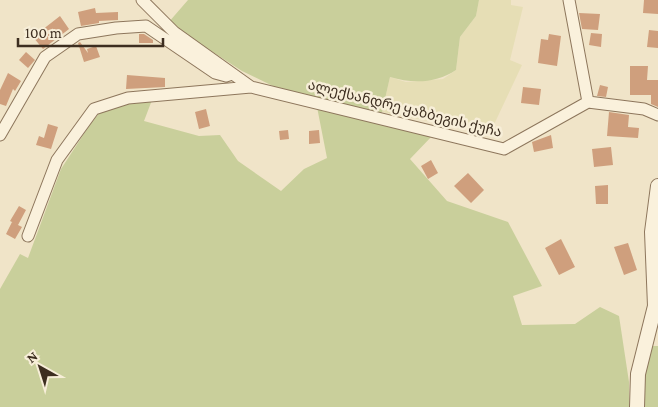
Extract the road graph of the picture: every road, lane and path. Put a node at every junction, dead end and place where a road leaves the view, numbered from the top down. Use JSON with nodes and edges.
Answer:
{"nodes":[{"id":1,"x":142,"y":0,"type":"edge"},
{"id":2,"x":569,"y":0,"type":"edge"},
{"id":3,"x":232,"y":74,"type":"junction"},
{"id":4,"x":251,"y":87,"type":"junction"},
{"id":5,"x":588,"y":102,"type":"junction"},
{"id":6,"x":658,"y":115,"type":"edge"},
{"id":7,"x":0,"y":135,"type":"edge"},
{"id":8,"x":658,"y":186,"type":"edge"},
{"id":9,"x":28,"y":236,"type":"dead end"},
{"id":10,"x":637,"y":407,"type":"edge"}],
"edges":[{"from":1,"to":3,"type":"street"},
{"from":2,"to":5,"type":"street"},
{"from":3,"to":4,"type":"street"},
{"from":3,"to":7,"type":"street"},
{"from":4,"to":5,"type":"street","name":"ალექსანდრე ყაზბეგის ქუჩა"},
{"from":4,"to":9,"type":"street"},
{"from":5,"to":6,"type":"street"},
{"from":8,"to":10,"type":"street"}]}
